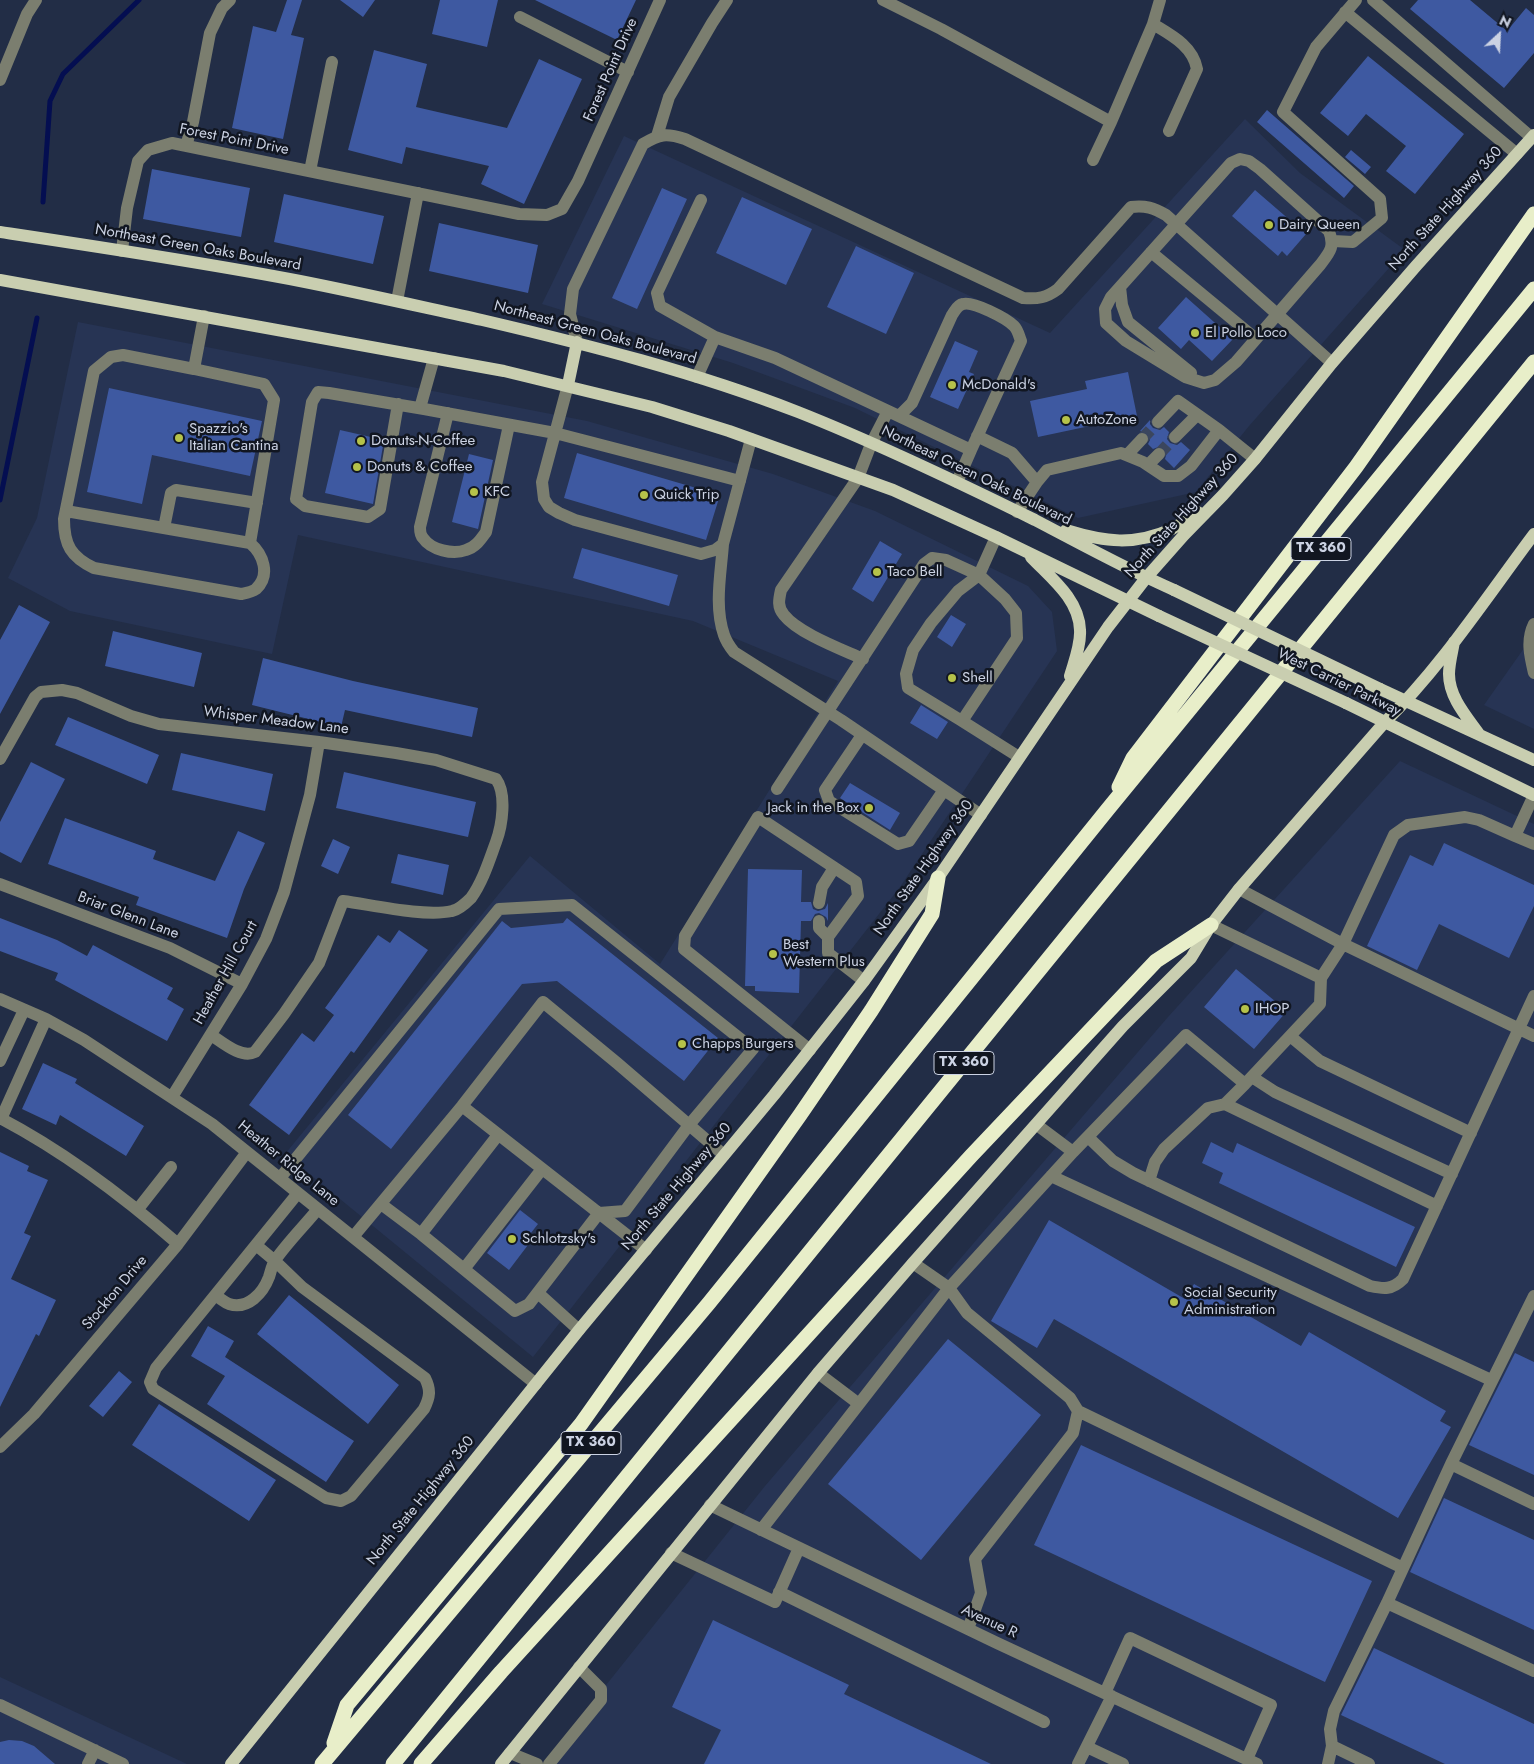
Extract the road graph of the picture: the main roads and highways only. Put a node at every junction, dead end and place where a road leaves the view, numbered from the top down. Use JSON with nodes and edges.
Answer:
{"nodes":[{"id":1,"x":1533,"y":137,"type":"edge"},
{"id":2,"x":1534,"y":214,"type":"edge"},
{"id":3,"x":0,"y":232,"type":"edge"},
{"id":4,"x":0,"y":280,"type":"edge"},
{"id":5,"x":1534,"y":289,"type":"edge"},
{"id":6,"x":577,"y":342,"type":"junction"},
{"id":7,"x":1534,"y":362,"type":"edge"},
{"id":8,"x":568,"y":385,"type":"junction"},
{"id":9,"x":1223,"y":495,"type":"junction"},
{"id":10,"x":1038,"y":522,"type":"junction"},
{"id":11,"x":1534,"y":534,"type":"edge"},
{"id":12,"x":1024,"y":550,"type":"junction"},
{"id":13,"x":1146,"y":578,"type":"junction"},
{"id":14,"x":1130,"y":600,"type":"junction"},
{"id":15,"x":1454,"y":640,"type":"junction"},
{"id":16,"x":1067,"y":686,"type":"junction"},
{"id":17,"x":1406,"y":701,"type":"junction"},
{"id":18,"x":1384,"y":722,"type":"junction"},
{"id":19,"x":1480,"y":736,"type":"junction"},
{"id":20,"x":1534,"y":760,"type":"edge"},
{"id":21,"x":1534,"y":795,"type":"edge"},
{"id":22,"x":1108,"y":809,"type":"junction"},
{"id":23,"x":938,"y":878,"type":"junction"},
{"id":24,"x":1211,"y":925,"type":"junction"},
{"id":25,"x":331,"y":1751,"type":"junction"},
{"id":26,"x":231,"y":1764,"type":"edge"},
{"id":27,"x":322,"y":1764,"type":"edge"},
{"id":28,"x":393,"y":1764,"type":"edge"},
{"id":29,"x":421,"y":1764,"type":"edge"},
{"id":30,"x":501,"y":1764,"type":"edge"}],
"edges":[{"from":1,"to":9,"type":"main road","name":"North State Highway 360"},
{"from":2,"to":22,"type":"highway"},
{"from":3,"to":6,"type":"main road","name":"Northeast Green Oaks Boulevard"},
{"from":4,"to":8,"type":"main road"},
{"from":5,"to":22,"type":"highway","number":"TX 360"},
{"from":6,"to":8,"type":"main road"},
{"from":6,"to":10,"type":"main road","name":"Northeast Green Oaks Boulevard"},
{"from":7,"to":28,"type":"highway","number":"TX 360"},
{"from":8,"to":12,"type":"main road"},
{"from":9,"to":10,"type":"main road"},
{"from":9,"to":13,"type":"main road","name":"North State Highway 360"},
{"from":10,"to":13,"type":"main road","name":"Northeast Green Oaks Boulevard"},
{"from":11,"to":15,"type":"main road"},
{"from":12,"to":14,"type":"main road"},
{"from":12,"to":16,"type":"main road"},
{"from":13,"to":14,"type":"main road","name":"North State Highway 360"},
{"from":13,"to":17,"type":"main road","name":"West Carrier Parkway","bridge":true},
{"from":14,"to":16,"type":"main road","name":"North State Highway 360"},
{"from":14,"to":18,"type":"main road","name":"West Carrier Parkway","bridge":true},
{"from":15,"to":17,"type":"main road"},
{"from":15,"to":19,"type":"main road"},
{"from":16,"to":23,"type":"main road","name":"North State Highway 360"},
{"from":17,"to":18,"type":"main road"},
{"from":17,"to":19,"type":"main road","name":"West Carrier Parkway"},
{"from":18,"to":21,"type":"main road","name":"West Carrier Parkway"},
{"from":18,"to":24,"type":"main road"},
{"from":19,"to":20,"type":"main road","name":"West Carrier Parkway"},
{"from":22,"to":25,"type":"highway","number":"TX 360"},
{"from":23,"to":25,"type":"highway"},
{"from":23,"to":26,"type":"main road","name":"North State Highway 360"},
{"from":24,"to":29,"type":"highway"},
{"from":24,"to":30,"type":"main road"},
{"from":25,"to":27,"type":"highway","number":"TX 360"}]}
